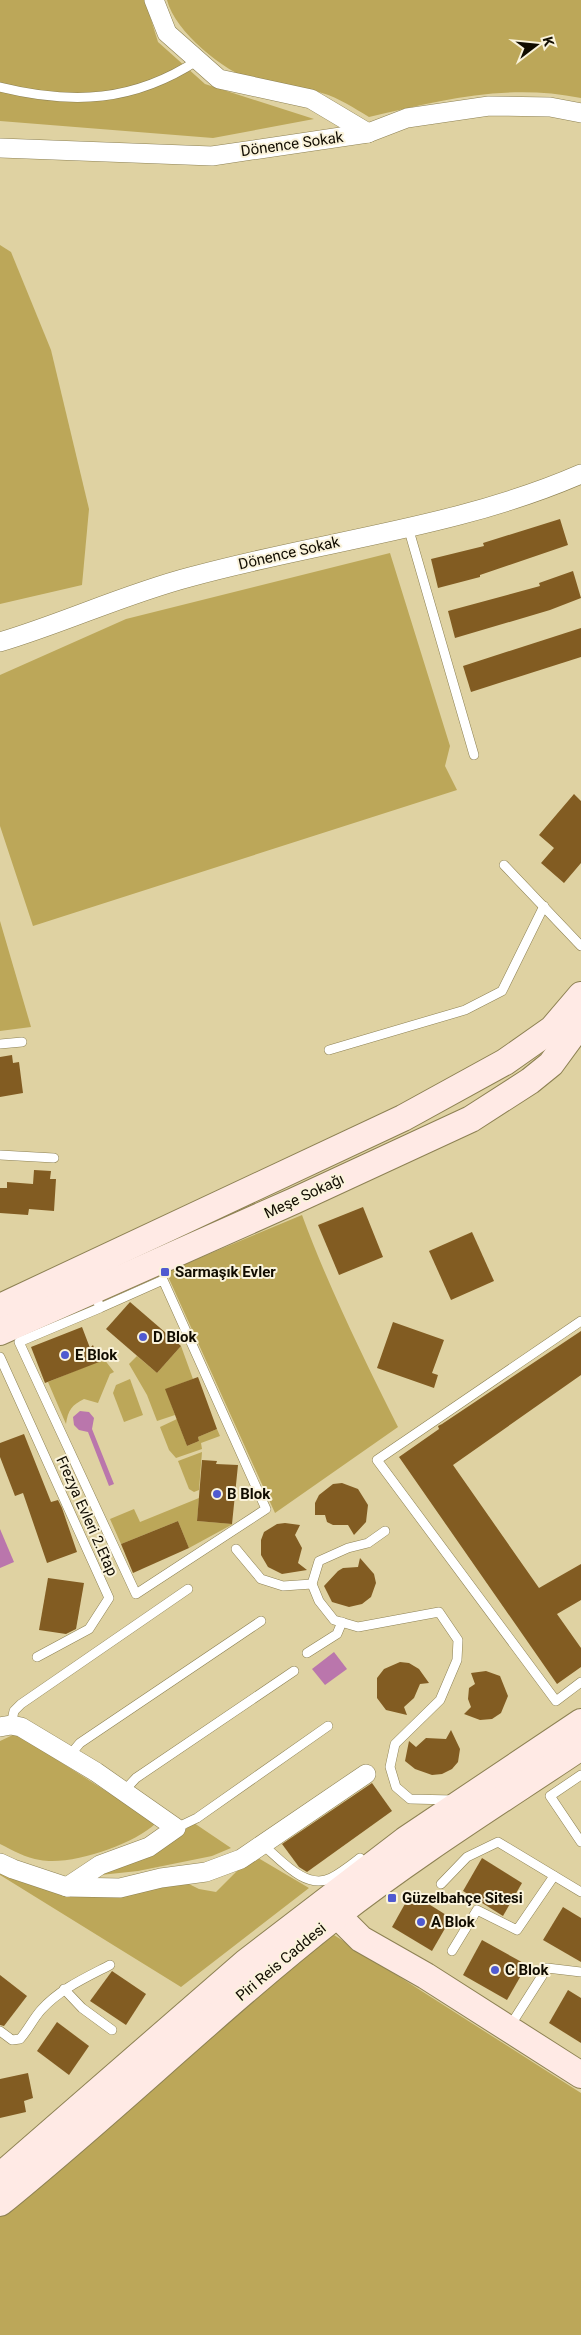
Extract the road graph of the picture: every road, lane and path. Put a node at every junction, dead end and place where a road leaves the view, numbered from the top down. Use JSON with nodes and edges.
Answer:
{"nodes":[{"id":1,"x":154,"y":0,"type":"edge"},
{"id":2,"x":198,"y":60,"type":"junction"},
{"id":3,"x":0,"y":87,"type":"edge"},
{"id":4,"x":581,"y":113,"type":"edge"},
{"id":5,"x":368,"y":133,"type":"junction"},
{"id":6,"x":0,"y":148,"type":"edge"},
{"id":7,"x":581,"y":474,"type":"edge"},
{"id":8,"x":408,"y":527,"type":"junction"},
{"id":9,"x":0,"y":642,"type":"edge"},
{"id":10,"x":474,"y":756,"type":"dead end"},
{"id":11,"x":504,"y":865,"type":"dead end"},
{"id":12,"x":544,"y":906,"type":"junction"},
{"id":13,"x":581,"y":946,"type":"edge"},
{"id":14,"x":581,"y":995,"type":"edge"},
{"id":15,"x":581,"y":1023,"type":"edge"},
{"id":16,"x":22,"y":1042,"type":"dead end"},
{"id":17,"x":0,"y":1044,"type":"edge"},
{"id":18,"x":329,"y":1050,"type":"dead end"},
{"id":19,"x":0,"y":1155,"type":"edge"},
{"id":20,"x":54,"y":1158,"type":"dead end"},
{"id":21,"x":97,"y":1299,"type":"junction"},
{"id":22,"x":0,"y":1307,"type":"edge"},
{"id":23,"x":581,"y":1321,"type":"edge"},
{"id":24,"x":0,"y":1332,"type":"edge"},
{"id":25,"x":0,"y":1357,"type":"edge"},
{"id":26,"x":385,"y":1531,"type":"dead end"},
{"id":27,"x":236,"y":1549,"type":"dead end"},
{"id":28,"x":312,"y":1584,"type":"junction"},
{"id":29,"x":188,"y":1589,"type":"dead end"},
{"id":30,"x":261,"y":1621,"type":"dead end"},
{"id":31,"x":342,"y":1622,"type":"junction"},
{"id":32,"x":307,"y":1653,"type":"dead end"},
{"id":33,"x":37,"y":1657,"type":"dead end"},
{"id":34,"x":294,"y":1670,"type":"dead end"},
{"id":35,"x":581,"y":1682,"type":"edge"},
{"id":36,"x":581,"y":1722,"type":"edge"},
{"id":37,"x":5,"y":1726,"type":"edge"},
{"id":38,"x":328,"y":1726,"type":"dead end"},
{"id":39,"x":581,"y":1747,"type":"edge"},
{"id":40,"x":69,"y":1756,"type":"junction"},
{"id":41,"x":366,"y":1774,"type":"dead end"},
{"id":42,"x":581,"y":1775,"type":"edge"},
{"id":43,"x":124,"y":1790,"type":"junction"},
{"id":44,"x":465,"y":1800,"type":"junction"},
{"id":45,"x":176,"y":1828,"type":"junction"},
{"id":46,"x":581,"y":1842,"type":"edge"},
{"id":47,"x":262,"y":1844,"type":"junction"},
{"id":48,"x":372,"y":1850,"type":"dead end"},
{"id":49,"x":0,"y":1863,"type":"edge"},
{"id":50,"x":554,"y":1876,"type":"junction"},
{"id":51,"x":441,"y":1884,"type":"dead end"},
{"id":52,"x":67,"y":1887,"type":"junction"},
{"id":53,"x":581,"y":1892,"type":"edge"},
{"id":54,"x":331,"y":1909,"type":"junction"},
{"id":55,"x":452,"y":1951,"type":"dead end"},
{"id":56,"x":110,"y":1965,"type":"dead end"},
{"id":57,"x":581,"y":1972,"type":"edge"},
{"id":58,"x":64,"y":1989,"type":"junction"},
{"id":59,"x":508,"y":2028,"type":"junction"},
{"id":60,"x":112,"y":2030,"type":"dead end"},
{"id":61,"x":0,"y":2031,"type":"edge"},
{"id":62,"x":581,"y":2075,"type":"edge"},
{"id":63,"x":0,"y":2176,"type":"edge"},
{"id":64,"x":0,"y":2203,"type":"edge"}],
"edges":[{"from":1,"to":2,"type":"street"},
{"from":2,"to":3,"type":"lane"},
{"from":2,"to":5,"type":"street"},
{"from":4,"to":5,"type":"street","name":"Dönence Sokak"},
{"from":5,"to":6,"type":"street","name":"Dönence Sokak"},
{"from":7,"to":8,"type":"street","name":"Dönence Sokak"},
{"from":8,"to":9,"type":"street","name":"Dönence Sokak"},
{"from":8,"to":10,"type":"lane"},
{"from":11,"to":12,"type":"lane"},
{"from":12,"to":13,"type":"lane"},
{"from":12,"to":18,"type":"lane"},
{"from":14,"to":22,"type":"street","name":"Meşe Sokağı"},
{"from":15,"to":21,"type":"street","name":"Meşe Sokağı"},
{"from":16,"to":17,"type":"lane"},
{"from":19,"to":20,"type":"lane"},
{"from":21,"to":21,"type":"lane"},
{"from":21,"to":24,"type":"street","name":"Meşe Sokağı"},
{"from":23,"to":35,"type":"lane"},
{"from":25,"to":33,"type":"lane","name":"Frezya Evleri 2.Etap"},
{"from":26,"to":28,"type":"lane"},
{"from":27,"to":28,"type":"lane"},
{"from":28,"to":31,"type":"lane"},
{"from":29,"to":37,"type":"lane"},
{"from":30,"to":40,"type":"lane"},
{"from":31,"to":32,"type":"lane"},
{"from":31,"to":44,"type":"lane"},
{"from":34,"to":43,"type":"lane"},
{"from":36,"to":44,"type":"street","name":"Piri Reis Caddesi"},
{"from":37,"to":40,"type":"street"},
{"from":38,"to":45,"type":"lane"},
{"from":39,"to":54,"type":"street","name":"Piri Reis Caddesi"},
{"from":40,"to":43,"type":"street"},
{"from":41,"to":47,"type":"street"},
{"from":42,"to":46,"type":"lane"},
{"from":43,"to":45,"type":"street"},
{"from":44,"to":54,"type":"street","name":"Piri Reis Caddesi"},
{"from":45,"to":52,"type":"street"},
{"from":47,"to":48,"type":"lane"},
{"from":47,"to":52,"type":"street"},
{"from":49,"to":52,"type":"street"},
{"from":50,"to":51,"type":"lane"},
{"from":50,"to":53,"type":"lane"},
{"from":50,"to":55,"type":"lane"},
{"from":54,"to":59,"type":"street"},
{"from":54,"to":63,"type":"street","name":"Piri Reis Caddesi"},
{"from":54,"to":64,"type":"street","name":"Piri Reis Caddesi"},
{"from":56,"to":58,"type":"lane"},
{"from":57,"to":59,"type":"lane"},
{"from":58,"to":60,"type":"lane"},
{"from":58,"to":61,"type":"lane"},
{"from":59,"to":62,"type":"street"}]}
